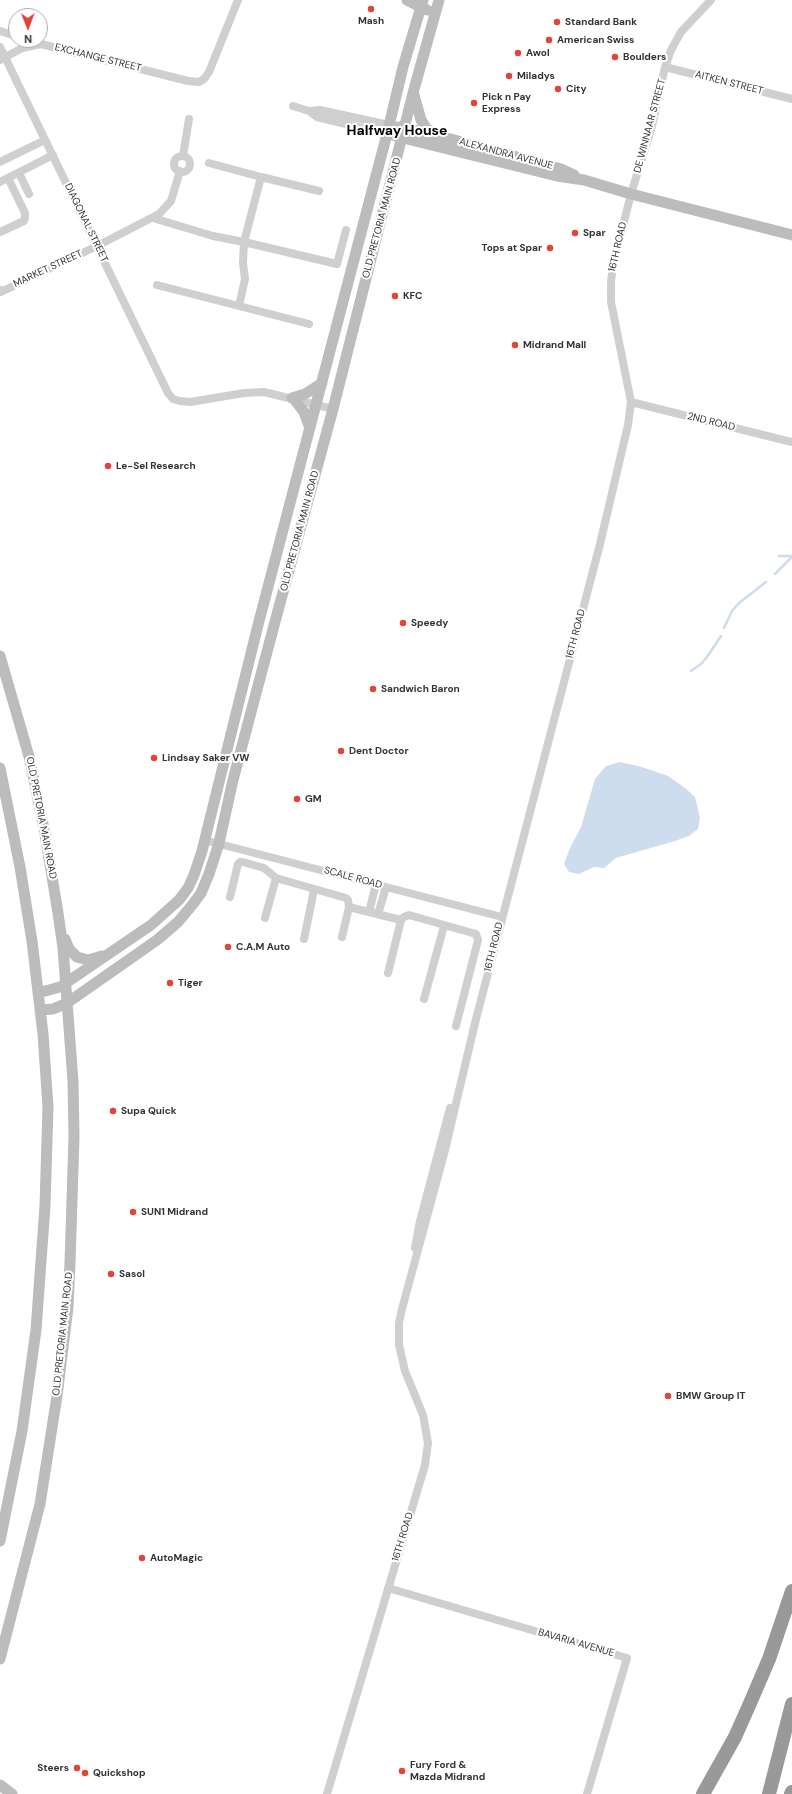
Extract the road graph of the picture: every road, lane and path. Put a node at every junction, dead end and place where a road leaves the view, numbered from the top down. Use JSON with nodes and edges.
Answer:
{"nodes":[{"id":1,"x":238,"y":0,"type":"edge"},
{"id":2,"x":407,"y":0,"type":"edge"},
{"id":3,"x":711,"y":0,"type":"edge"},
{"id":4,"x":421,"y":4,"type":"edge"},
{"id":5,"x":435,"y":4,"type":"edge"},
{"id":6,"x":48,"y":46,"type":"edge"},
{"id":7,"x":0,"y":47,"type":"edge"},
{"id":8,"x":22,"y":48,"type":"edge"},
{"id":9,"x":3,"y":59,"type":"edge"},
{"id":10,"x":665,"y":67,"type":"junction"},
{"id":11,"x":413,"y":93,"type":"junction"},
{"id":12,"x":792,"y":99,"type":"edge"},
{"id":13,"x":293,"y":106,"type":"dead end"},
{"id":14,"x":189,"y":119,"type":"dead end"},
{"id":15,"x":388,"y":130,"type":"junction"},
{"id":16,"x":403,"y":133,"type":"junction"},
{"id":17,"x":436,"y":135,"type":"junction"},
{"id":18,"x":46,"y":140,"type":"junction"},
{"id":19,"x":53,"y":155,"type":"junction"},
{"id":20,"x":0,"y":162,"type":"edge"},
{"id":21,"x":209,"y":164,"type":"dead end"},
{"id":22,"x":19,"y":172,"type":"junction"},
{"id":23,"x":261,"y":177,"type":"junction"},
{"id":24,"x":8,"y":178,"type":"junction"},
{"id":25,"x":584,"y":180,"type":"junction"},
{"id":26,"x":0,"y":182,"type":"edge"},
{"id":27,"x":319,"y":191,"type":"dead end"},
{"id":28,"x":29,"y":194,"type":"dead end"},
{"id":29,"x":631,"y":194,"type":"junction"},
{"id":30,"x":153,"y":218,"type":"junction"},
{"id":31,"x":346,"y":230,"type":"dead end"},
{"id":32,"x":0,"y":232,"type":"edge"},
{"id":33,"x":792,"y":234,"type":"edge"},
{"id":34,"x":244,"y":242,"type":"junction"},
{"id":35,"x":97,"y":246,"type":"junction"},
{"id":36,"x":157,"y":285,"type":"dead end"},
{"id":37,"x":0,"y":291,"type":"edge"},
{"id":38,"x":239,"y":306,"type":"junction"},
{"id":39,"x":309,"y":324,"type":"dead end"},
{"id":40,"x":322,"y":383,"type":"junction"},
{"id":41,"x":293,"y":399,"type":"junction"},
{"id":42,"x":631,"y":402,"type":"junction"},
{"id":43,"x":316,"y":404,"type":"junction"},
{"id":44,"x":333,"y":409,"type":"junction"},
{"id":45,"x":310,"y":428,"type":"junction"},
{"id":46,"x":792,"y":442,"type":"edge"},
{"id":47,"x":0,"y":656,"type":"edge"},
{"id":48,"x":0,"y":768,"type":"edge"},
{"id":49,"x":204,"y":840,"type":"junction"},
{"id":50,"x":219,"y":843,"type":"junction"},
{"id":51,"x":276,"y":878,"type":"junction"},
{"id":52,"x":376,"y":884,"type":"junction"},
{"id":53,"x":386,"y":886,"type":"junction"},
{"id":54,"x":314,"y":890,"type":"junction"},
{"id":55,"x":230,"y":897,"type":"dead end"},
{"id":56,"x":349,"y":907,"type":"junction"},
{"id":57,"x":369,"y":912,"type":"junction"},
{"id":58,"x":58,"y":913,"type":"junction"},
{"id":59,"x":378,"y":914,"type":"junction"},
{"id":60,"x":502,"y":917,"type":"junction"},
{"id":61,"x":265,"y":918,"type":"dead end"},
{"id":62,"x":401,"y":920,"type":"junction"},
{"id":63,"x":444,"y":926,"type":"junction"},
{"id":64,"x":342,"y":937,"type":"dead end"},
{"id":65,"x":304,"y":939,"type":"dead end"},
{"id":66,"x":115,"y":950,"type":"junction"},
{"id":67,"x":388,"y":973,"type":"dead end"},
{"id":68,"x":66,"y":983,"type":"junction"},
{"id":69,"x":38,"y":993,"type":"junction"},
{"id":70,"x":424,"y":999,"type":"dead end"},
{"id":71,"x":67,"y":1003,"type":"junction"},
{"id":72,"x":40,"y":1010,"type":"junction"},
{"id":73,"x":456,"y":1026,"type":"dead end"},
{"id":74,"x":0,"y":1541,"type":"edge"},
{"id":75,"x":388,"y":1588,"type":"junction"},
{"id":76,"x":792,"y":1590,"type":"edge"},
{"id":77,"x":0,"y":1659,"type":"edge"},
{"id":78,"x":792,"y":1704,"type":"edge"},
{"id":79,"x":0,"y":1785,"type":"edge"},
{"id":80,"x":12,"y":1794,"type":"edge"},
{"id":81,"x":327,"y":1794,"type":"edge"},
{"id":82,"x":587,"y":1794,"type":"edge"},
{"id":83,"x":703,"y":1794,"type":"edge"},
{"id":84,"x":769,"y":1794,"type":"edge"}],
"edges":[{"from":1,"to":6,"type":"street","name":"EXCHANGE STREET"},
{"from":2,"to":4,"type":"main road"},
{"from":3,"to":10,"type":"street","name":"DE WINNAAR STREET"},
{"from":4,"to":5,"type":"main road"},
{"from":4,"to":15,"type":"main road","name":"OLD PRETORIA MAIN ROAD"},
{"from":5,"to":11,"type":"main road","name":"OLD PRETORIA MAIN ROAD"},
{"from":7,"to":9,"type":"street","name":"DIAGONAL STREET"},
{"from":8,"to":9,"type":"street","name":"EXCHANGE STREET"},
{"from":9,"to":18,"type":"street","name":"DIAGONAL STREET"},
{"from":10,"to":12,"type":"street","name":"AITKEN STREET"},
{"from":10,"to":29,"type":"street","name":"DE WINNAAR STREET"},
{"from":11,"to":16,"type":"main road","name":"OLD PRETORIA MAIN ROAD"},
{"from":11,"to":17,"type":"main road"},
{"from":13,"to":15,"type":"street","name":"ALEXANDRA AVENUE"},
{"from":14,"to":30,"type":"street","name":"MARKET STREET"},
{"from":15,"to":16,"type":"main road","name":"ALEXANDRA AVENUE"},
{"from":15,"to":40,"type":"main road","name":"OLD PRETORIA MAIN ROAD"},
{"from":16,"to":17,"type":"main road","name":"ALEXANDRA AVENUE"},
{"from":16,"to":25,"type":"main road","name":"ALEXANDRA AVENUE"},
{"from":16,"to":44,"type":"main road","name":"OLD PRETORIA MAIN ROAD"},
{"from":17,"to":25,"type":"main road","name":"ALEXANDRA AVENUE"},
{"from":18,"to":19,"type":"street","name":"DIAGONAL STREET"},
{"from":18,"to":20,"type":"street"},
{"from":19,"to":22,"type":"street"},
{"from":19,"to":35,"type":"street","name":"DIAGONAL STREET"},
{"from":21,"to":23,"type":"street"},
{"from":22,"to":24,"type":"street"},
{"from":22,"to":28,"type":"street"},
{"from":23,"to":27,"type":"street"},
{"from":23,"to":34,"type":"street"},
{"from":24,"to":26,"type":"street"},
{"from":24,"to":32,"type":"street"},
{"from":25,"to":29,"type":"main road","name":"ALEXANDRA AVENUE"},
{"from":29,"to":33,"type":"main road","name":"ALEXANDRA AVENUE"},
{"from":29,"to":42,"type":"street","name":"16TH ROAD"},
{"from":30,"to":34,"type":"street"},
{"from":30,"to":35,"type":"street","name":"MARKET STREET"},
{"from":31,"to":34,"type":"street"},
{"from":34,"to":38,"type":"street"},
{"from":35,"to":37,"type":"street","name":"MARKET STREET"},
{"from":35,"to":41,"type":"street","name":"DIAGONAL STREET"},
{"from":36,"to":38,"type":"street"},
{"from":38,"to":39,"type":"street"},
{"from":40,"to":41,"type":"main road"},
{"from":40,"to":43,"type":"main road","name":"OLD PRETORIA MAIN ROAD"},
{"from":41,"to":43,"type":"street"},
{"from":41,"to":45,"type":"main road"},
{"from":42,"to":46,"type":"street","name":"2ND ROAD"},
{"from":42,"to":60,"type":"street","name":"16TH ROAD"},
{"from":43,"to":44,"type":"street"},
{"from":43,"to":45,"type":"main road","name":"OLD PRETORIA MAIN ROAD"},
{"from":44,"to":50,"type":"main road","name":"OLD PRETORIA MAIN ROAD"},
{"from":45,"to":49,"type":"main road","name":"OLD PRETORIA MAIN ROAD"},
{"from":47,"to":58,"type":"main road","name":"OLD PRETORIA MAIN ROAD"},
{"from":48,"to":69,"type":"main road"},
{"from":49,"to":50,"type":"street","name":"SCALE ROAD"},
{"from":49,"to":66,"type":"main road","name":"OLD PRETORIA MAIN ROAD"},
{"from":50,"to":52,"type":"street","name":"SCALE ROAD"},
{"from":50,"to":71,"type":"main road","name":"OLD PRETORIA MAIN ROAD"},
{"from":51,"to":54,"type":"street"},
{"from":51,"to":55,"type":"street"},
{"from":51,"to":61,"type":"street"},
{"from":52,"to":53,"type":"street","name":"SCALE ROAD"},
{"from":52,"to":57,"type":"street"},
{"from":53,"to":59,"type":"street"},
{"from":53,"to":60,"type":"street","name":"SCALE ROAD"},
{"from":54,"to":56,"type":"street"},
{"from":54,"to":65,"type":"street"},
{"from":56,"to":57,"type":"street"},
{"from":56,"to":64,"type":"street"},
{"from":57,"to":59,"type":"street"},
{"from":58,"to":66,"type":"main road"},
{"from":58,"to":68,"type":"main road","name":"OLD PRETORIA MAIN ROAD"},
{"from":59,"to":62,"type":"street"},
{"from":60,"to":75,"type":"street","name":"16TH ROAD"},
{"from":62,"to":63,"type":"street"},
{"from":62,"to":67,"type":"street"},
{"from":63,"to":70,"type":"street"},
{"from":63,"to":73,"type":"street"},
{"from":66,"to":68,"type":"main road","name":"OLD PRETORIA MAIN ROAD"},
{"from":68,"to":69,"type":"main road","name":"OLD PRETORIA MAIN ROAD"},
{"from":68,"to":71,"type":"main road","name":"OLD PRETORIA MAIN ROAD"},
{"from":69,"to":72,"type":"main road"},
{"from":71,"to":72,"type":"main road","name":"OLD PRETORIA MAIN ROAD"},
{"from":71,"to":77,"type":"main road","name":"OLD PRETORIA MAIN ROAD"},
{"from":72,"to":74,"type":"main road"},
{"from":75,"to":81,"type":"street","name":"16TH ROAD"},
{"from":75,"to":82,"type":"street","name":"BAVARIA AVENUE"},
{"from":76,"to":83,"type":"highway"},
{"from":78,"to":84,"type":"highway"},
{"from":79,"to":80,"type":"main road"}]}
